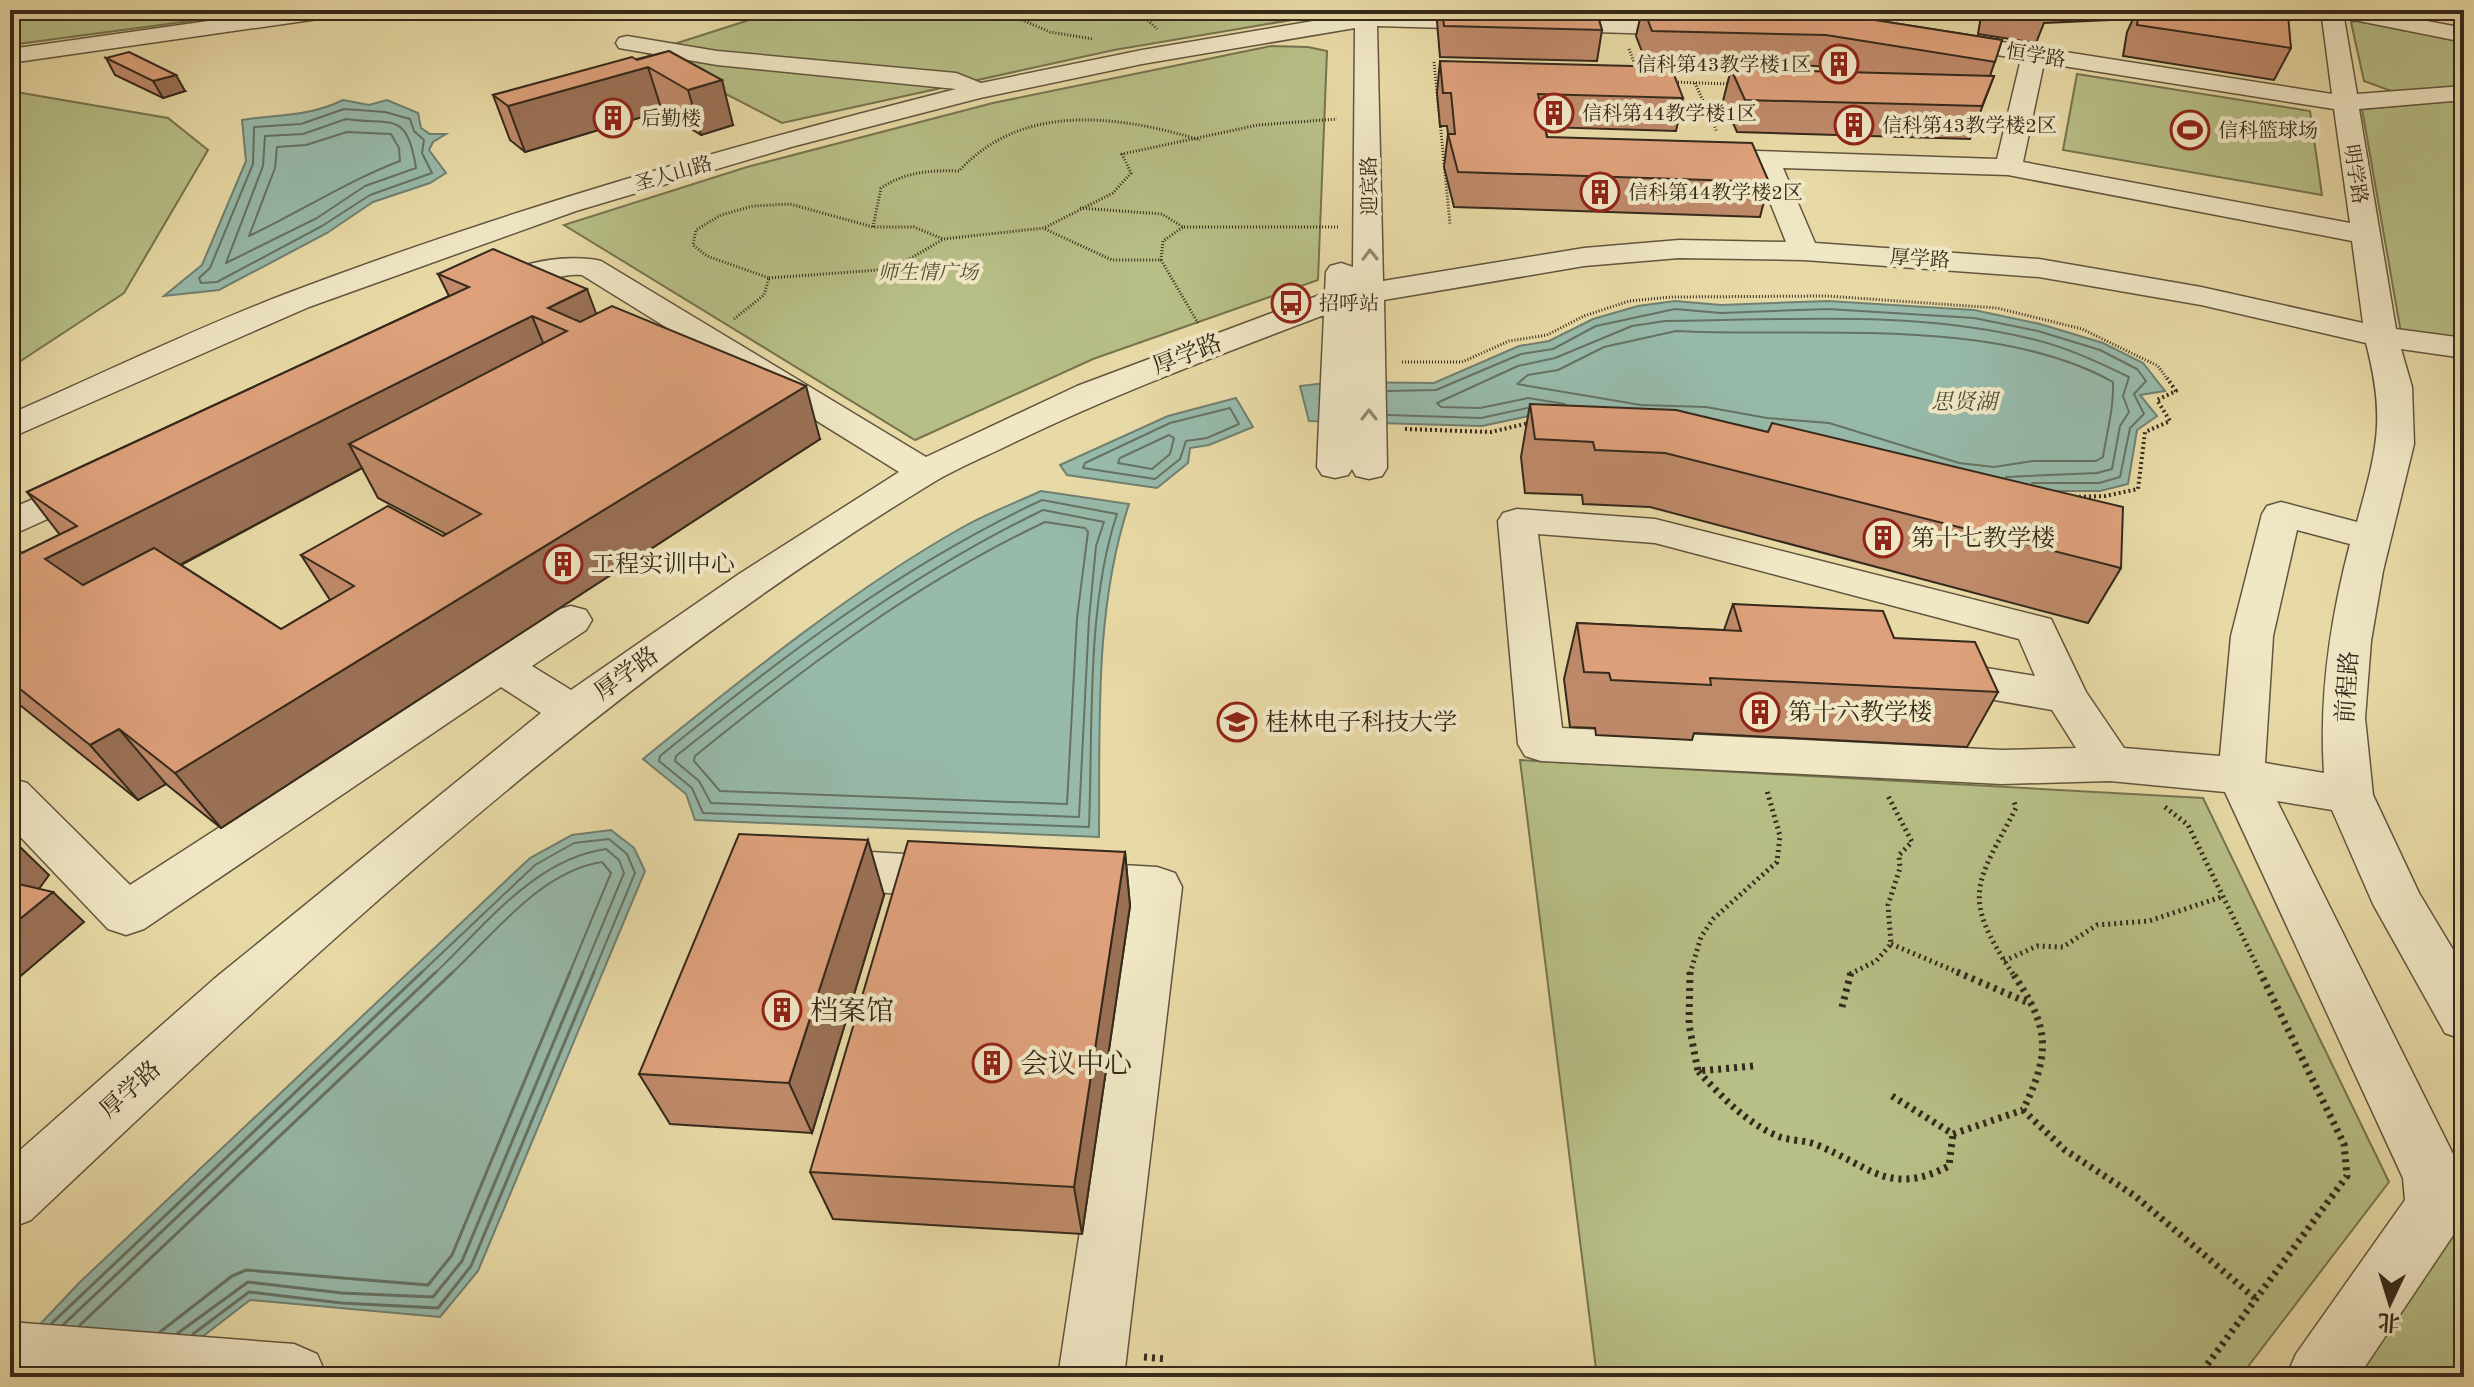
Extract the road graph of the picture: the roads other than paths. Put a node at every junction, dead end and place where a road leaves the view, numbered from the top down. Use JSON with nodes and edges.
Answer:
{"nodes":[{"id":1,"x":332,"y":10,"type":"edge"},
{"id":2,"x":1942,"y":10,"type":"edge"},
{"id":3,"x":2333,"y":10,"type":"edge"},
{"id":4,"x":2419,"y":10,"type":"edge"},
{"id":5,"x":2464,"y":11,"type":"edge"},
{"id":6,"x":1358,"y":15,"type":"edge"},
{"id":7,"x":252,"y":19,"type":"edge"},
{"id":8,"x":1728,"y":30,"type":"edge"},
{"id":9,"x":2464,"y":35,"type":"edge"},
{"id":10,"x":627,"y":43,"type":"dead end"},
{"id":11,"x":200,"y":53,"type":"dead end"},
{"id":12,"x":2034,"y":55,"type":"junction"},
{"id":13,"x":10,"y":56,"type":"edge"},
{"id":14,"x":978,"y":91,"type":"junction"},
{"id":15,"x":2464,"y":93,"type":"edge"},
{"id":16,"x":2344,"y":103,"type":"junction"},
{"id":17,"x":1671,"y":156,"type":"edge"},
{"id":18,"x":1766,"y":159,"type":"junction"},
{"id":19,"x":2008,"y":167,"type":"junction"},
{"id":20,"x":2365,"y":235,"type":"junction"},
{"id":21,"x":1804,"y":251,"type":"junction"},
{"id":22,"x":1355,"y":294,"type":"junction"},
{"id":23,"x":454,"y":311,"type":"edge"},
{"id":24,"x":2381,"y":337,"type":"junction"},
{"id":25,"x":2464,"y":348,"type":"edge"},
{"id":26,"x":1352,"y":361,"type":"junction"},
{"id":27,"x":10,"y":427,"type":"edge"},
{"id":28,"x":125,"y":469,"type":"edge"},
{"id":29,"x":924,"y":472,"type":"junction"},
{"id":30,"x":10,"y":524,"type":"edge"},
{"id":31,"x":2373,"y":538,"type":"junction"},
{"id":32,"x":571,"y":620,"type":"dead end"},
{"id":33,"x":1895,"y":661,"type":"edge"},
{"id":34,"x":501,"y":667,"type":"junction"},
{"id":35,"x":2066,"y":697,"type":"junction"},
{"id":36,"x":572,"y":712,"type":"junction"},
{"id":37,"x":2110,"y":764,"type":"junction"},
{"id":38,"x":2241,"y":776,"type":"junction"},
{"id":39,"x":2349,"y":795,"type":"junction"},
{"id":40,"x":10,"y":796,"type":"edge"},
{"id":41,"x":766,"y":867,"type":"edge"},
{"id":42,"x":2464,"y":1016,"type":"edge"},
{"id":43,"x":10,"y":1199,"type":"edge"},
{"id":44,"x":2449,"y":1217,"type":"edge"},
{"id":45,"x":10,"y":1355,"type":"edge"},
{"id":46,"x":294,"y":1377,"type":"edge"},
{"id":47,"x":1091,"y":1377,"type":"edge"},
{"id":48,"x":2319,"y":1377,"type":"edge"}],
"edges":[{"from":1,"to":7,"type":"street"},
{"from":2,"to":12,"type":"street","name":"恒学路"},
{"from":3,"to":9,"type":"street"},
{"from":3,"to":16,"type":"street","name":"明学路"},
{"from":4,"to":5,"type":"street"},
{"from":6,"to":8,"type":"street"},
{"from":6,"to":14,"type":"street","name":"圣人山路"},
{"from":22,"to":6,"type":"street","name":"迎宾路","one_way":true},
{"from":6,"to":22,"type":"street","name":"迎宾路"},
{"from":7,"to":11,"type":"street"},
{"from":7,"to":13,"type":"street"},
{"from":10,"to":14,"type":"street"},
{"from":12,"to":16,"type":"street","name":"恒学路"},
{"from":12,"to":19,"type":"street"},
{"from":14,"to":27,"type":"street","name":"圣人山路"},
{"from":15,"to":16,"type":"street","name":"恒学路"},
{"from":16,"to":20,"type":"street","name":"明学路"},
{"from":17,"to":18,"type":"street"},
{"from":18,"to":19,"type":"street"},
{"from":18,"to":21,"type":"street"},
{"from":19,"to":20,"type":"street"},
{"from":20,"to":24,"type":"street","name":"明学路"},
{"from":21,"to":22,"type":"street","name":"厚学路"},
{"from":21,"to":24,"type":"street","name":"厚学路"},
{"from":22,"to":26,"type":"street","name":"迎宾路"},
{"from":22,"to":29,"type":"street","name":"厚学路"},
{"from":23,"to":29,"type":"street"},
{"from":24,"to":25,"type":"street","name":"厚学路"},
{"from":24,"to":31,"type":"street","name":"前程路"},
{"from":26,"to":26,"type":"street","one_way":true},
{"from":28,"to":30,"type":"street"},
{"from":29,"to":36,"type":"street","name":"厚学路"},
{"from":31,"to":38,"type":"street"},
{"from":31,"to":39,"type":"street","name":"前程路"},
{"from":32,"to":34,"type":"street"},
{"from":33,"to":35,"type":"street"},
{"from":34,"to":36,"type":"street"},
{"from":34,"to":40,"type":"street"},
{"from":35,"to":37,"type":"street"},
{"from":35,"to":37,"type":"street"},
{"from":36,"to":43,"type":"street","name":"厚学路"},
{"from":37,"to":38,"type":"street"},
{"from":38,"to":39,"type":"street"},
{"from":38,"to":44,"type":"street"},
{"from":39,"to":42,"type":"street","name":"前程路"},
{"from":41,"to":47,"type":"street"},
{"from":44,"to":48,"type":"street"},
{"from":45,"to":46,"type":"street"}]}
